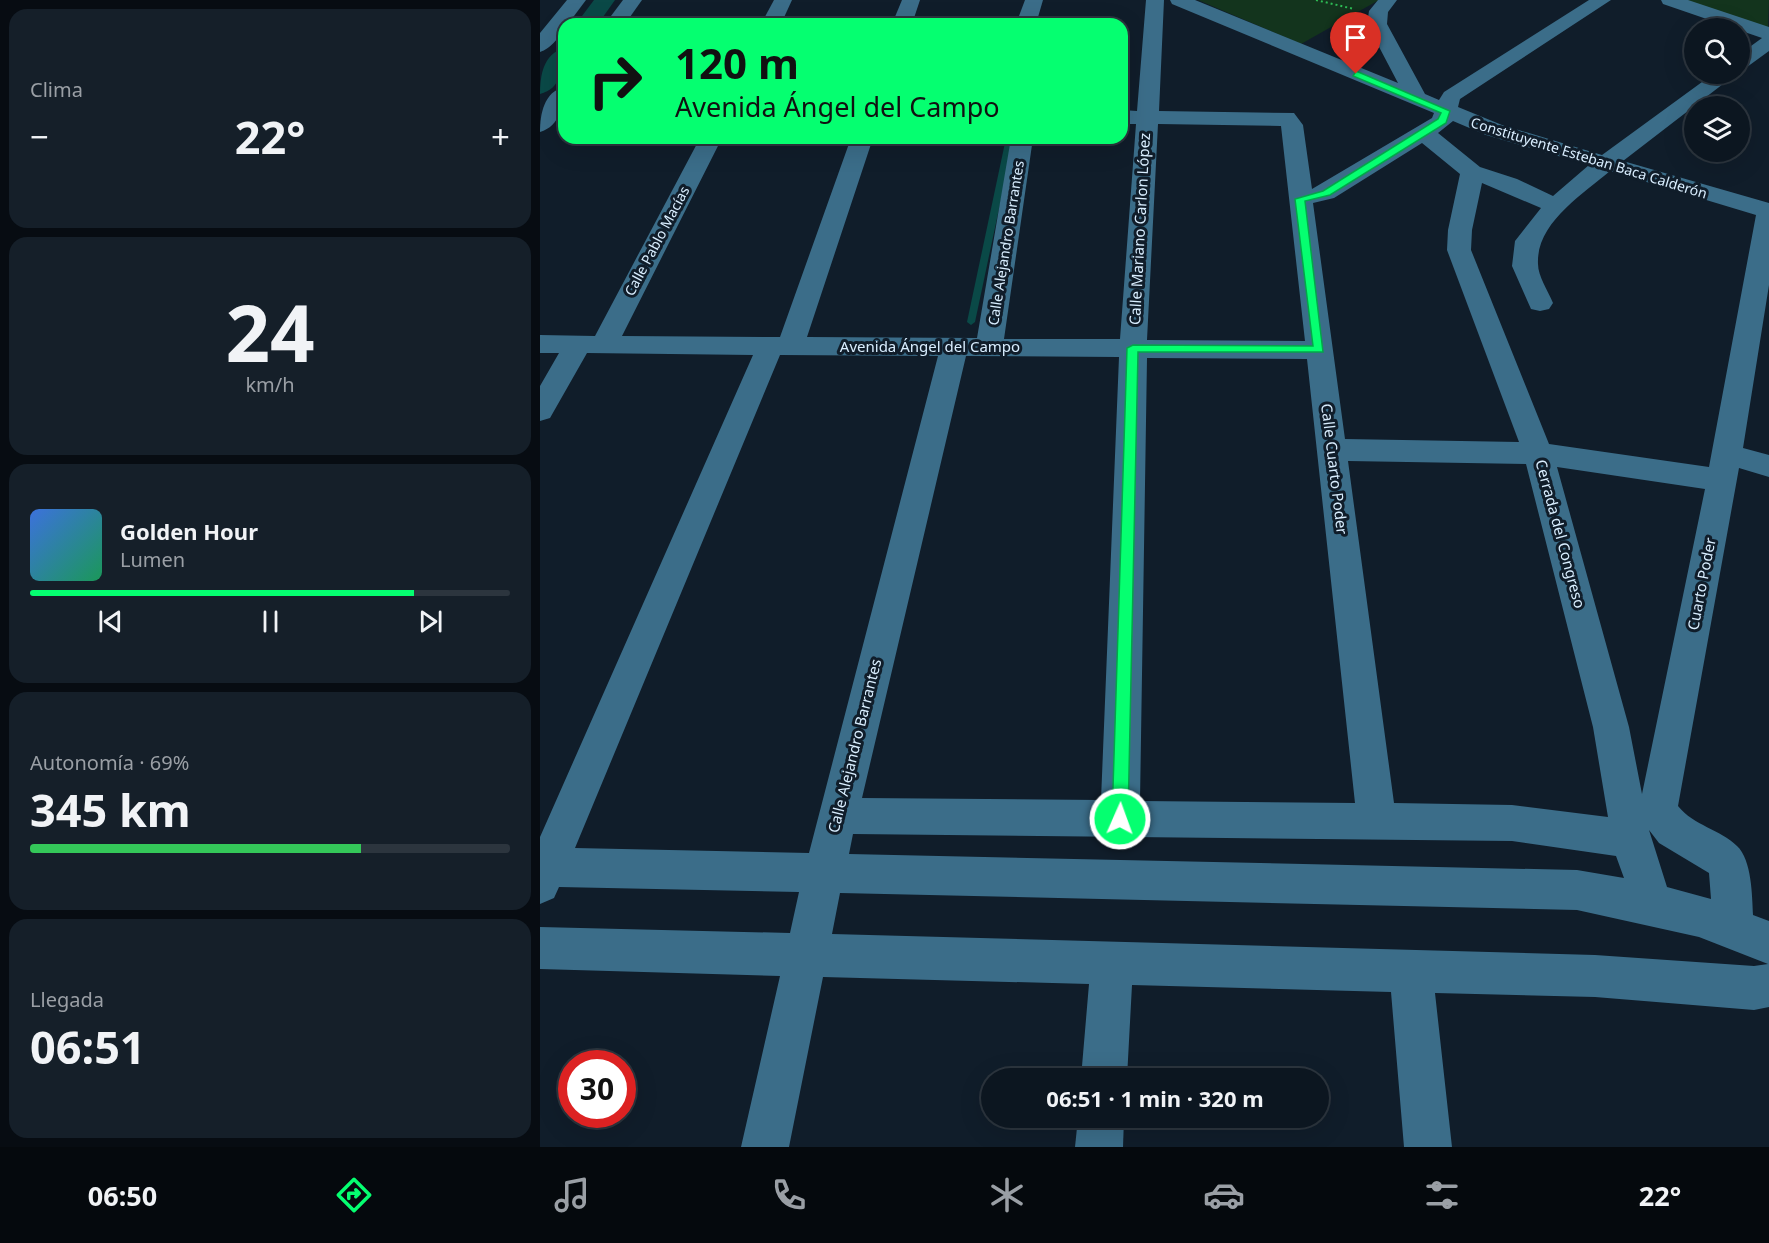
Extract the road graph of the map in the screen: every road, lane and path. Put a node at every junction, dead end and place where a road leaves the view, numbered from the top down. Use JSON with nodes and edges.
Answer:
{"nodes":[{"id":1,"x":576,"y":0,"type":"edge"},
{"id":2,"x":633,"y":0,"type":"edge"},
{"id":3,"x":783,"y":0,"type":"edge"},
{"id":4,"x":911,"y":0,"type":"edge"},
{"id":5,"x":1034,"y":0,"type":"edge"},
{"id":6,"x":1155,"y":0,"type":"edge"},
{"id":7,"x":1179,"y":0,"type":"edge"},
{"id":8,"x":1316,"y":0,"type":"edge"},
{"id":9,"x":1602,"y":0,"type":"edge"},
{"id":10,"x":1670,"y":0,"type":"edge"},
{"id":11,"x":1383,"y":8,"type":"edge"},
{"id":12,"x":562,"y":18,"type":"edge"},
{"id":13,"x":620,"y":18,"type":"edge"},
{"id":14,"x":774,"y":18,"type":"edge"},
{"id":15,"x":904,"y":18,"type":"edge"},
{"id":16,"x":1028,"y":18,"type":"edge"},
{"id":17,"x":558,"y":23,"type":"edge"},
{"id":18,"x":1769,"y":34,"type":"edge"},
{"id":19,"x":1769,"y":42,"type":"edge"},
{"id":20,"x":540,"y":46,"type":"edge"},
{"id":21,"x":1750,"y":56,"type":"edge"},
{"id":22,"x":1713,"y":84,"type":"edge"},
{"id":23,"x":1417,"y":99,"type":"junction"},
{"id":24,"x":1446,"y":111,"type":"junction"},
{"id":25,"x":1134,"y":117,"type":"edge"},
{"id":26,"x":1423,"y":132,"type":"junction"},
{"id":27,"x":708,"y":144,"type":"edge"},
{"id":28,"x":860,"y":144,"type":"edge"},
{"id":29,"x":1021,"y":144,"type":"edge"},
{"id":30,"x":1605,"y":164,"type":"junction"},
{"id":31,"x":1472,"y":172,"type":"junction"},
{"id":32,"x":1300,"y":199,"type":"junction"},
{"id":33,"x":1555,"y":206,"type":"junction"},
{"id":34,"x":1769,"y":211,"type":"edge"},
{"id":35,"x":1540,"y":303,"type":"dead end"},
{"id":36,"x":540,"y":344,"type":"edge"},
{"id":37,"x":591,"y":344,"type":"junction"},
{"id":38,"x":780,"y":346,"type":"junction"},
{"id":39,"x":972,"y":347,"type":"junction"},
{"id":40,"x":1133,"y":348,"type":"junction"},
{"id":41,"x":1319,"y":350,"type":"junction"},
{"id":42,"x":540,"y":411,"type":"edge"},
{"id":43,"x":1332,"y":450,"type":"junction"},
{"id":44,"x":1538,"y":453,"type":"junction"},
{"id":45,"x":1769,"y":466,"type":"edge"},
{"id":46,"x":1725,"y":467,"type":"junction"},
{"id":47,"x":838,"y":816,"type":"junction"},
{"id":48,"x":1120,"y":819,"type":"junction"},
{"id":49,"x":1377,"y":821,"type":"junction"},
{"id":50,"x":1631,"y":839,"type":"junction"},
{"id":51,"x":543,"y":873,"type":"edge"},
{"id":52,"x":824,"y":873,"type":"junction"},
{"id":53,"x":1652,"y":903,"type":"junction"},
{"id":54,"x":1733,"y":925,"type":"junction"},
{"id":55,"x":1769,"y":943,"type":"edge"},
{"id":56,"x":540,"y":948,"type":"edge"},
{"id":57,"x":807,"y":955,"type":"junction"},
{"id":58,"x":1112,"y":963,"type":"junction"},
{"id":59,"x":1411,"y":971,"type":"junction"},
{"id":60,"x":1769,"y":985,"type":"edge"},
{"id":61,"x":1105,"y":1068,"type":"edge"},
{"id":62,"x":1100,"y":1128,"type":"edge"},
{"id":63,"x":765,"y":1147,"type":"edge"},
{"id":64,"x":1099,"y":1147,"type":"edge"},
{"id":65,"x":1428,"y":1147,"type":"edge"}],
"edges":[{"from":1,"to":12,"type":"street"},
{"from":2,"to":13,"type":"street"},
{"from":3,"to":14,"type":"street"},
{"from":4,"to":15,"type":"street"},
{"from":5,"to":16,"type":"street"},
{"from":6,"to":25,"type":"street","name":"Calle Mariano Carlon López"},
{"from":7,"to":23,"type":"street","name":"Constituyente Esteban Baca Calderón"},
{"from":8,"to":11,"type":"path"},
{"from":9,"to":24,"type":"street"},
{"from":10,"to":18,"type":"street"},
{"from":11,"to":23,"type":"street"},
{"from":17,"to":20,"type":"street"},
{"from":19,"to":21,"type":"street"},
{"from":22,"to":30,"type":"street"},
{"from":23,"to":24,"type":"street","name":"Constituyente Esteban Baca Calderón"},
{"from":24,"to":26,"type":"street"},
{"from":24,"to":30,"type":"street","name":"Constituyente Esteban Baca Calderón"},
{"from":25,"to":32,"type":"street","name":"Calle Cuarto Poder"},
{"from":25,"to":40,"type":"street","name":"Calle Mariano Carlon López"},
{"from":26,"to":31,"type":"street"},
{"from":26,"to":32,"type":"street"},
{"from":27,"to":37,"type":"street","name":"Calle Pablo Macías"},
{"from":28,"to":38,"type":"street"},
{"from":29,"to":39,"type":"street","name":"Calle Alejandro Barrantes"},
{"from":30,"to":33,"type":"street"},
{"from":30,"to":34,"type":"street","name":"Constituyente Esteban Baca Calderón"},
{"from":31,"to":33,"type":"street"},
{"from":31,"to":44,"type":"street","name":"Cerrada del Congreso"},
{"from":32,"to":41,"type":"street","name":"Calle Cuarto Poder"},
{"from":33,"to":35,"type":"street"},
{"from":34,"to":46,"type":"street","name":"Cuarto Poder"},
{"from":36,"to":37,"type":"street","name":"Avenida Ángel del Campo"},
{"from":37,"to":38,"type":"street","name":"Avenida Ángel del Campo"},
{"from":37,"to":42,"type":"street","name":"Calle Pablo Macías"},
{"from":38,"to":39,"type":"street","name":"Avenida Ángel del Campo"},
{"from":38,"to":51,"type":"street"},
{"from":39,"to":40,"type":"street","name":"Avenida Ángel del Campo"},
{"from":39,"to":47,"type":"street","name":"Calle Alejandro Barrantes"},
{"from":40,"to":41,"type":"street","name":"Avenida Ángel del Campo"},
{"from":40,"to":48,"type":"street","name":"Calle Mariano Carlon López"},
{"from":41,"to":43,"type":"street","name":"Calle Cuarto Poder"},
{"from":43,"to":44,"type":"street"},
{"from":43,"to":49,"type":"street","name":"Calle Cuarto Poder"},
{"from":44,"to":46,"type":"street"},
{"from":44,"to":50,"type":"street","name":"Cerrada del Congreso"},
{"from":45,"to":46,"type":"street"},
{"from":46,"to":54,"type":"street","name":"Cuarto Poder"},
{"from":47,"to":48,"type":"street"},
{"from":47,"to":52,"type":"street","name":"Calle Alejandro Barrantes"},
{"from":48,"to":49,"type":"street"},
{"from":49,"to":50,"type":"street"},
{"from":50,"to":53,"type":"street","name":"Cerrada del Congreso"},
{"from":51,"to":52,"type":"street"},
{"from":52,"to":53,"type":"street"},
{"from":52,"to":57,"type":"street","name":"Calle Alejandro Barrantes"},
{"from":53,"to":54,"type":"street"},
{"from":54,"to":55,"type":"street"},
{"from":56,"to":57,"type":"street"},
{"from":57,"to":58,"type":"street"},
{"from":57,"to":63,"type":"street","name":"Calle Alejandro Barrantes"},
{"from":58,"to":59,"type":"street"},
{"from":58,"to":61,"type":"street"},
{"from":59,"to":60,"type":"street"},
{"from":59,"to":65,"type":"street"},
{"from":62,"to":64,"type":"street"}]}
